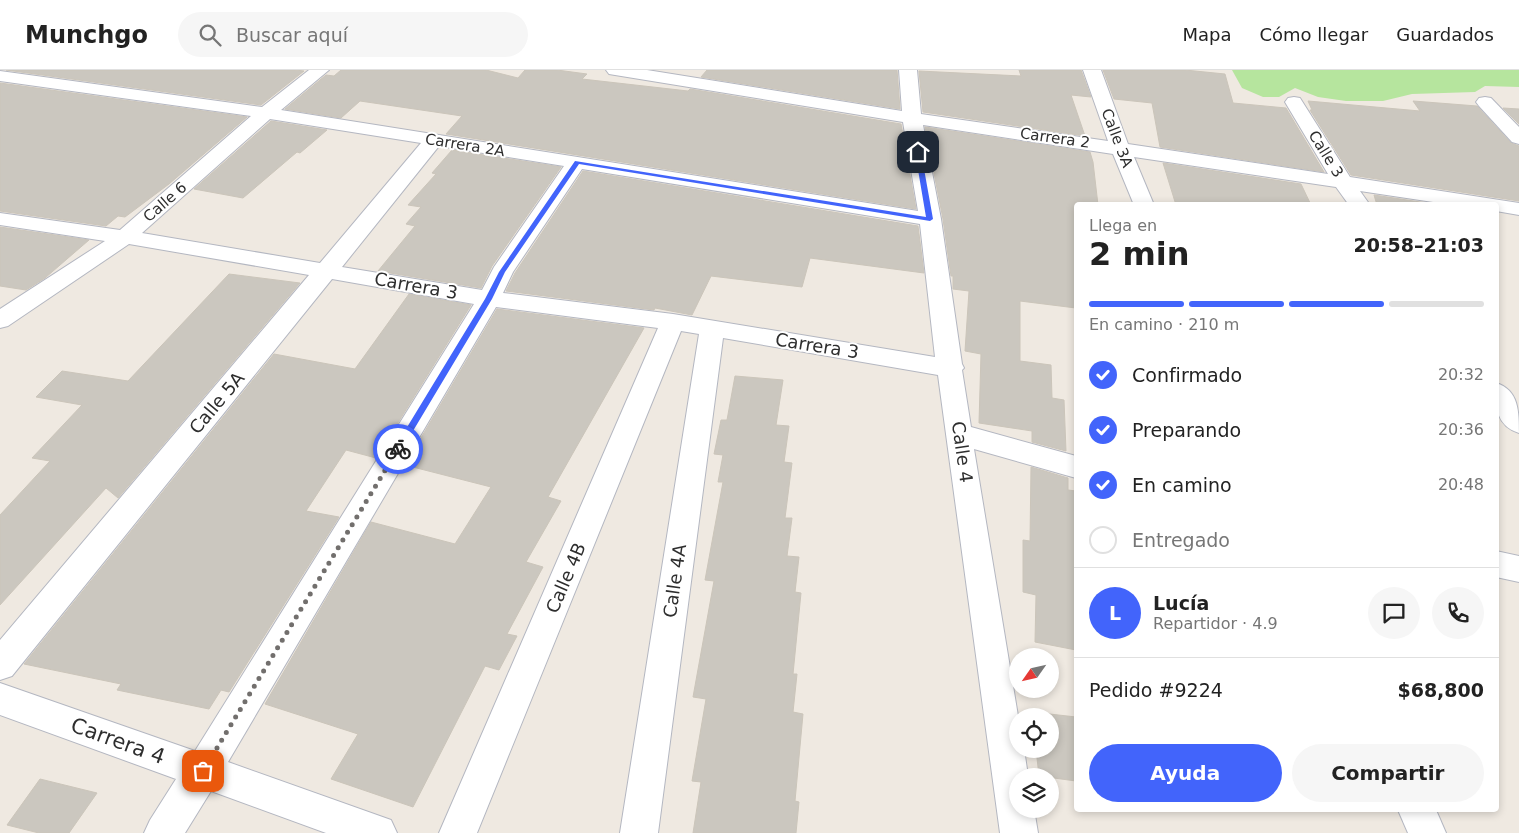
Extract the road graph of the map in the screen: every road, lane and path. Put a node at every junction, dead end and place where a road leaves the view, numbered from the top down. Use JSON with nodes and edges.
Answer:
{"nodes":[{"id":1,"x":320,"y":70,"type":"edge"},
{"id":2,"x":615,"y":70,"type":"edge"},
{"id":3,"x":908,"y":70,"type":"edge"},
{"id":4,"x":1092,"y":70,"type":"edge"},
{"id":5,"x":0,"y":76,"type":"edge"},
{"id":6,"x":1294,"y":102,"type":"dead end"},
{"id":7,"x":1485,"y":102,"type":"dead end"},
{"id":8,"x":266,"y":113,"type":"junction"},
{"id":9,"x":912,"y":118,"type":"junction"},
{"id":10,"x":1519,"y":138,"type":"edge"},
{"id":11,"x":434,"y":140,"type":"junction"},
{"id":12,"x":1120,"y":148,"type":"junction"},
{"id":13,"x":577,"y":162,"type":"junction"},
{"id":14,"x":1342,"y":181,"type":"junction"},
{"id":15,"x":1143,"y":202,"type":"edge"},
{"id":16,"x":1358,"y":202,"type":"edge"},
{"id":17,"x":1476,"y":202,"type":"edge"},
{"id":18,"x":1499,"y":206,"type":"edge"},
{"id":19,"x":1519,"y":209,"type":"edge"},
{"id":20,"x":0,"y":219,"type":"edge"},
{"id":21,"x":930,"y":219,"type":"junction"},
{"id":22,"x":125,"y":237,"type":"junction"},
{"id":23,"x":326,"y":270,"type":"junction"},
{"id":24,"x":489,"y":299,"type":"junction"},
{"id":25,"x":0,"y":320,"type":"edge"},
{"id":26,"x":674,"y":322,"type":"junction"},
{"id":27,"x":712,"y":328,"type":"junction"},
{"id":28,"x":951,"y":368,"type":"junction"},
{"id":29,"x":1499,"y":396,"type":"edge"},
{"id":30,"x":1519,"y":423,"type":"edge"},
{"id":31,"x":958,"y":434,"type":"junction"},
{"id":32,"x":1074,"y":466,"type":"edge"},
{"id":33,"x":1499,"y":565,"type":"edge"},
{"id":34,"x":1519,"y":569,"type":"edge"},
{"id":35,"x":0,"y":665,"type":"edge"},
{"id":36,"x":0,"y":699,"type":"edge"},
{"id":37,"x":203,"y":771,"type":"junction"},
{"id":38,"x":1418,"y":812,"type":"edge"},
{"id":39,"x":163,"y":833,"type":"edge"},
{"id":40,"x":378,"y":833,"type":"edge"},
{"id":41,"x":458,"y":833,"type":"edge"},
{"id":42,"x":639,"y":833,"type":"edge"},
{"id":43,"x":1019,"y":833,"type":"edge"},
{"id":44,"x":1427,"y":833,"type":"edge"}],
"edges":[{"from":1,"to":8,"type":"street","name":"Calle 6"},
{"from":2,"to":9,"type":"street","name":"Carrera 2"},
{"from":3,"to":9,"type":"street","name":"Calle 4"},
{"from":4,"to":12,"type":"street","name":"Calle 3A"},
{"from":5,"to":8,"type":"street","name":"Carrera 2A"},
{"from":6,"to":14,"type":"street","name":"Calle 3"},
{"from":7,"to":10,"type":"street"},
{"from":8,"to":11,"type":"street","name":"Carrera 2A"},
{"from":8,"to":22,"type":"street","name":"Calle 6"},
{"from":9,"to":12,"type":"street","name":"Carrera 2"},
{"from":9,"to":21,"type":"street","name":"Calle 4"},
{"from":11,"to":13,"type":"street","name":"Carrera 2A"},
{"from":11,"to":23,"type":"street","name":"Calle 5A"},
{"from":12,"to":14,"type":"street","name":"Carrera 2"},
{"from":12,"to":15,"type":"street","name":"Calle 3A"},
{"from":13,"to":21,"type":"street","name":"Carrera 2A"},
{"from":13,"to":24,"type":"street"},
{"from":14,"to":16,"type":"street","name":"Calle 3"},
{"from":14,"to":17,"type":"street","name":"Carrera 2"},
{"from":18,"to":19,"type":"street","name":"Carrera 2"},
{"from":20,"to":22,"type":"street","name":"Carrera 3"},
{"from":21,"to":28,"type":"street","name":"Calle 4"},
{"from":22,"to":23,"type":"street","name":"Carrera 3"},
{"from":22,"to":25,"type":"street","name":"Calle 6"},
{"from":23,"to":24,"type":"street","name":"Carrera 3"},
{"from":23,"to":35,"type":"street","name":"Calle 5A"},
{"from":24,"to":26,"type":"street","name":"Carrera 3"},
{"from":24,"to":37,"type":"street"},
{"from":26,"to":27,"type":"street","name":"Carrera 3"},
{"from":26,"to":41,"type":"street","name":"Calle 4B"},
{"from":27,"to":28,"type":"street","name":"Carrera 3"},
{"from":27,"to":42,"type":"street","name":"Calle 4A"},
{"from":28,"to":31,"type":"street","name":"Calle 4"},
{"from":29,"to":30,"type":"street"},
{"from":31,"to":32,"type":"street"},
{"from":31,"to":43,"type":"street","name":"Calle 4"},
{"from":33,"to":34,"type":"street"},
{"from":36,"to":37,"type":"street","name":"Carrera 4"},
{"from":37,"to":39,"type":"street"},
{"from":37,"to":40,"type":"street","name":"Carrera 4"},
{"from":38,"to":44,"type":"street"}]}
